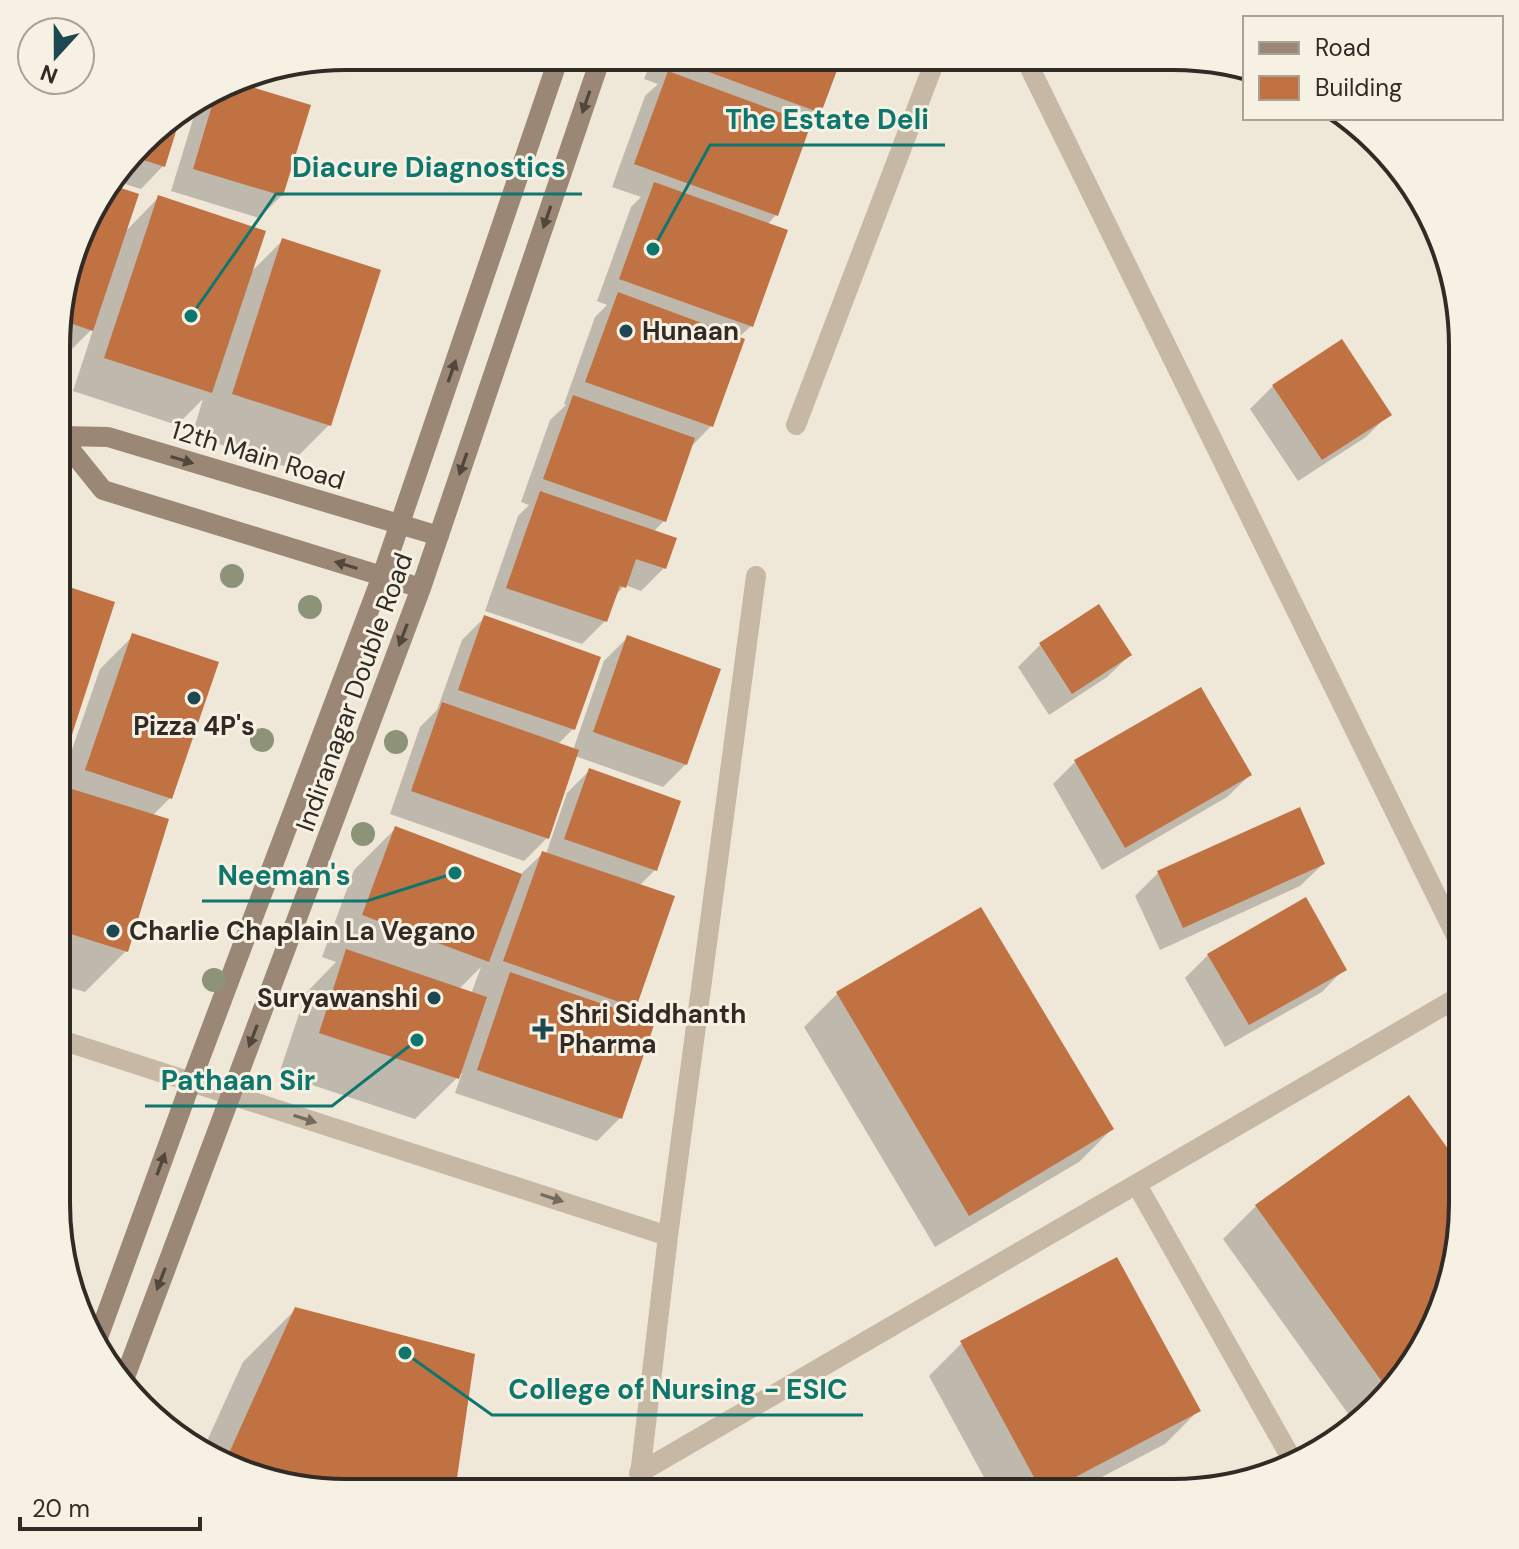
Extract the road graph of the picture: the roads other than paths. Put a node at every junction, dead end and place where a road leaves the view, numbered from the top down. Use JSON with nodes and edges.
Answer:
{"nodes":[{"id":1,"x":555,"y":70,"type":"edge"},
{"id":2,"x":596,"y":70,"type":"edge"},
{"id":3,"x":931,"y":70,"type":"edge"},
{"id":4,"x":1031,"y":70,"type":"edge"},
{"id":5,"x":796,"y":425,"type":"dead end"},
{"id":6,"x":70,"y":437,"type":"edge"},
{"id":7,"x":70,"y":449,"type":"edge"},
{"id":8,"x":400,"y":525,"type":"junction"},
{"id":9,"x":439,"y":536,"type":"junction"},
{"id":10,"x":382,"y":576,"type":"junction"},
{"id":11,"x":756,"y":576,"type":"dead end"},
{"id":12,"x":421,"y":588,"type":"junction"},
{"id":13,"x":1448,"y":919,"type":"edge"},
{"id":14,"x":1448,"y":1003,"type":"edge"},
{"id":15,"x":71,"y":1043,"type":"edge"},
{"id":16,"x":191,"y":1082,"type":"junction"},
{"id":17,"x":231,"y":1095,"type":"junction"},
{"id":18,"x":1137,"y":1185,"type":"junction"},
{"id":19,"x":668,"y":1236,"type":"junction"},
{"id":20,"x":101,"y":1329,"type":"edge"},
{"id":21,"x":127,"y":1371,"type":"edge"},
{"id":22,"x":1289,"y":1454,"type":"edge"},
{"id":23,"x":639,"y":1478,"type":"edge"},
{"id":24,"x":646,"y":1478,"type":"edge"}],
"edges":[{"from":8,"to":1,"type":"street","name":"Indiranagar Double Road","one_way":true},
{"from":2,"to":9,"type":"street","name":"Indiranagar Double Road","one_way":true},
{"from":3,"to":5,"type":"street"},
{"from":4,"to":13,"type":"street"},
{"from":6,"to":8,"type":"street","name":"12th Main Road","one_way":true},
{"from":10,"to":7,"type":"street","one_way":true},
{"from":8,"to":9,"type":"street","name":"12th Main Road"},
{"from":8,"to":10,"type":"street","name":"Indiranagar Double Road"},
{"from":9,"to":12,"type":"street","name":"Indiranagar Double Road"},
{"from":10,"to":12,"type":"street"},
{"from":10,"to":16,"type":"street","name":"Indiranagar Double Road"},
{"from":11,"to":19,"type":"street"},
{"from":12,"to":17,"type":"street","name":"Indiranagar Double Road","one_way":true},
{"from":14,"to":18,"type":"street"},
{"from":15,"to":16,"type":"street"},
{"from":16,"to":17,"type":"street"},
{"from":20,"to":16,"type":"street","name":"Indiranagar Double Road","one_way":true},
{"from":17,"to":19,"type":"street","one_way":true},
{"from":17,"to":21,"type":"street","name":"Indiranagar Double Road","one_way":true},
{"from":18,"to":22,"type":"street"},
{"from":18,"to":24,"type":"street"},
{"from":19,"to":23,"type":"street"}]}
